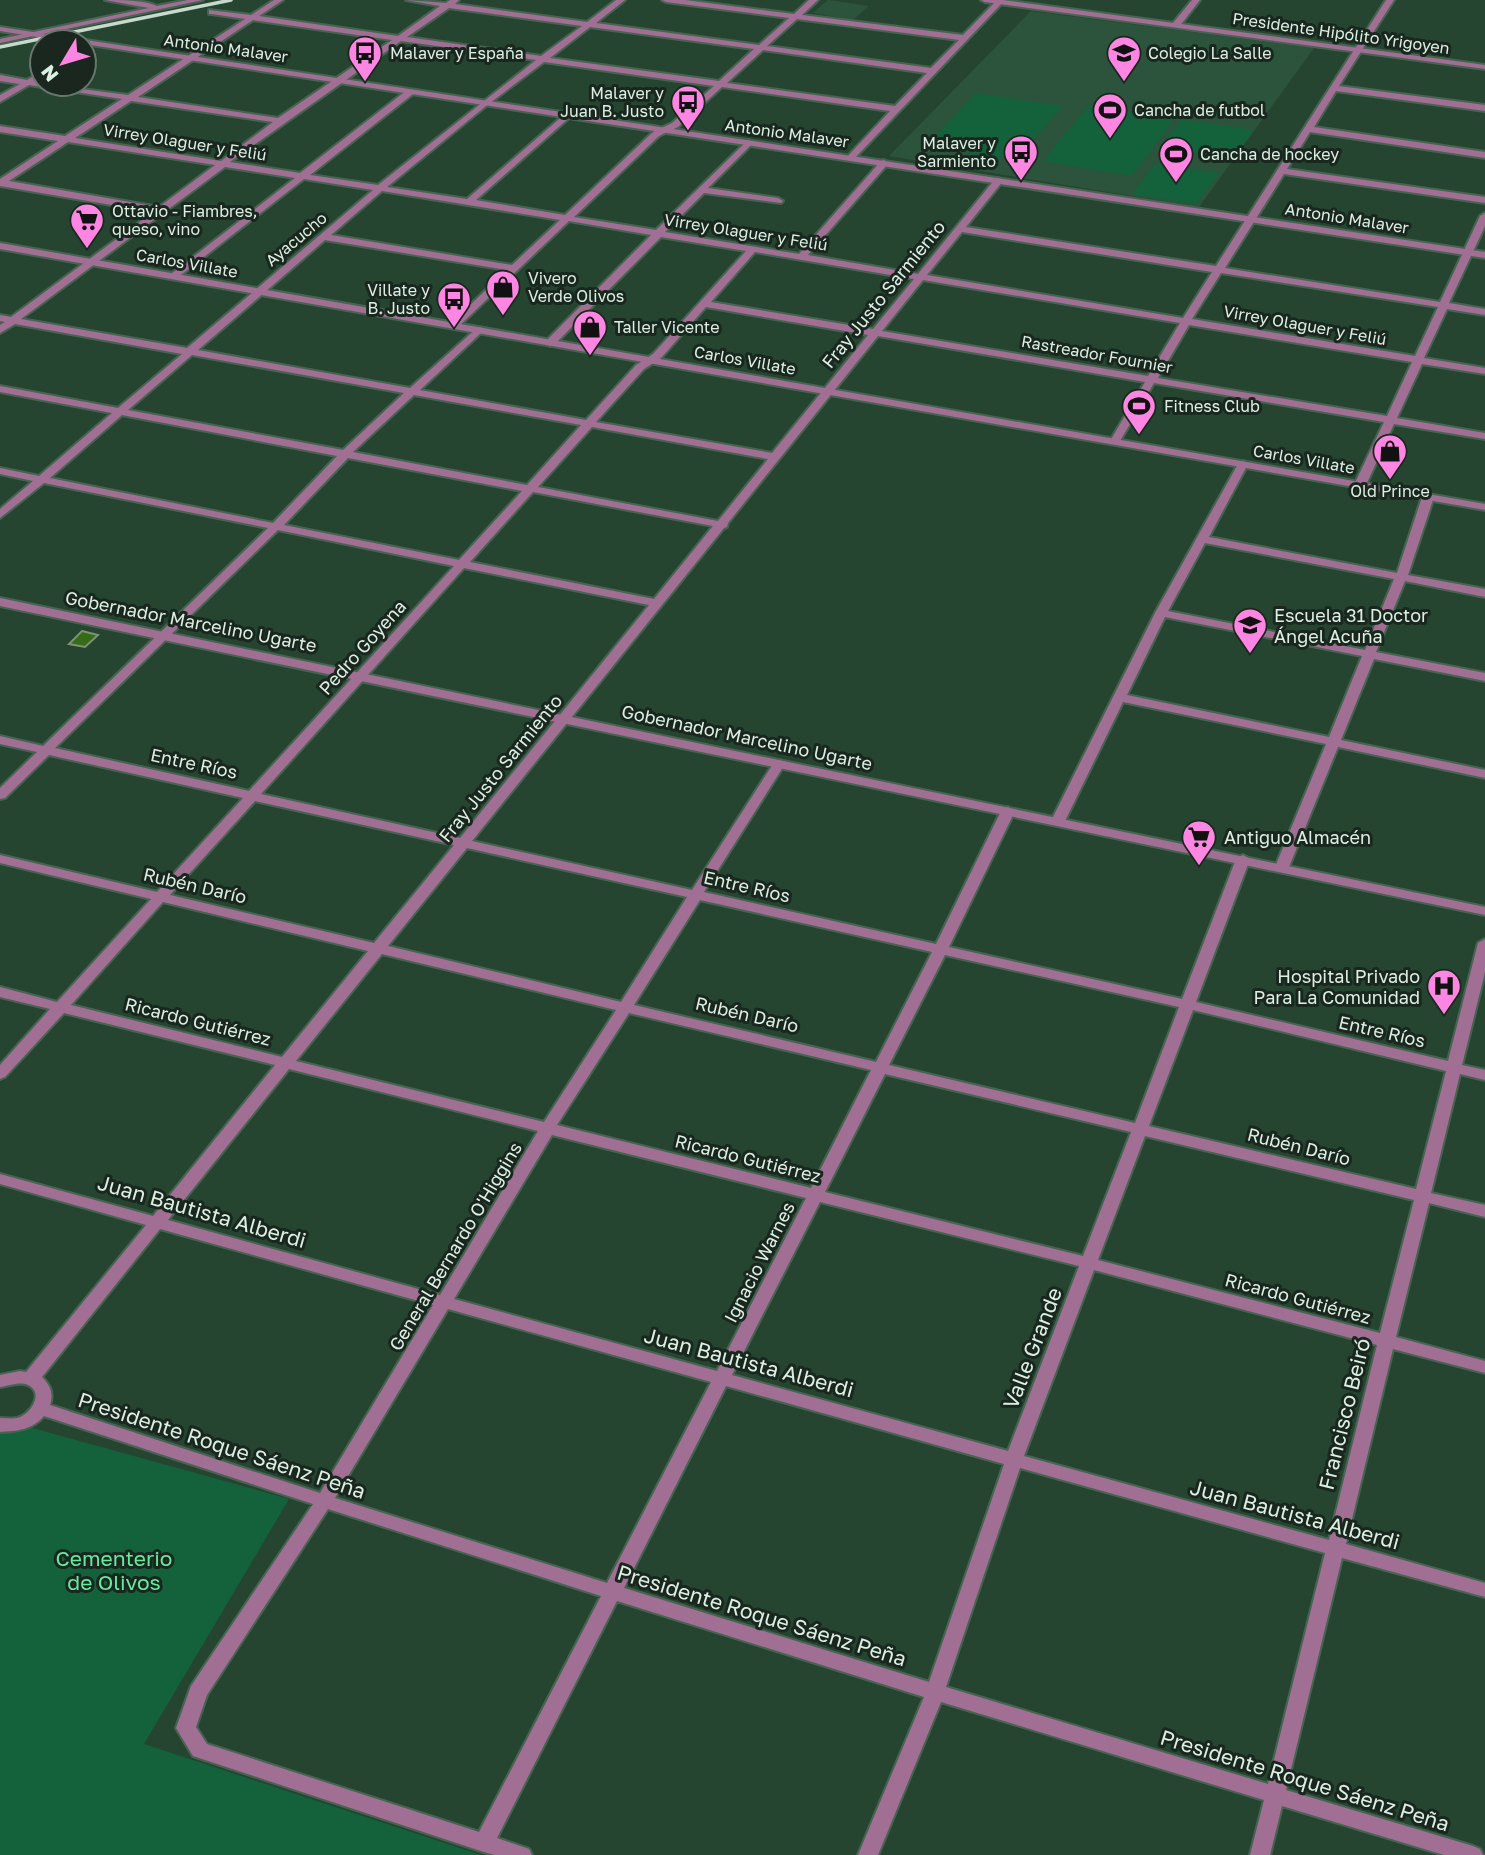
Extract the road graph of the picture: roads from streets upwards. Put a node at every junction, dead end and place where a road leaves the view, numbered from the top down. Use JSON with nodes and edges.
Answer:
{"nodes":[{"id":1,"x":109,"y":0,"type":"edge"},
{"id":2,"x":199,"y":0,"type":"edge"},
{"id":3,"x":279,"y":0,"type":"edge"},
{"id":4,"x":410,"y":0,"type":"edge"},
{"id":5,"x":621,"y":0,"type":"edge"},
{"id":6,"x":666,"y":0,"type":"edge"},
{"id":7,"x":814,"y":0,"type":"edge"},
{"id":8,"x":985,"y":0,"type":"edge"},
{"id":9,"x":1196,"y":0,"type":"edge"},
{"id":10,"x":1390,"y":0,"type":"edge"},
{"id":11,"x":1000,"y":1,"type":"edge"},
{"id":12,"x":452,"y":3,"type":"edge"},
{"id":13,"x":162,"y":8,"type":"junction"},
{"id":14,"x":212,"y":12,"type":"dead end"},
{"id":15,"x":796,"y":17,"type":"junction"},
{"id":16,"x":251,"y":18,"type":"junction"},
{"id":17,"x":1176,"y":25,"type":"junction"},
{"id":18,"x":587,"y":26,"type":"junction"},
{"id":19,"x":67,"y":28,"type":"edge"},
{"id":20,"x":0,"y":29,"type":"edge"},
{"id":21,"x":28,"y":33,"type":"edge"},
{"id":22,"x":28,"y":36,"type":"edge"},
{"id":23,"x":964,"y":38,"type":"junction"},
{"id":24,"x":399,"y":39,"type":"junction"},
{"id":25,"x":0,"y":41,"type":"edge"},
{"id":26,"x":98,"y":46,"type":"edge"},
{"id":27,"x":762,"y":49,"type":"junction"},
{"id":28,"x":1358,"y":50,"type":"junction"},
{"id":29,"x":191,"y":59,"type":"junction"},
{"id":30,"x":542,"y":61,"type":"junction"},
{"id":31,"x":1485,"y":66,"type":"edge"},
{"id":32,"x":932,"y":71,"type":"junction"},
{"id":33,"x":0,"y":78,"type":"edge"},
{"id":34,"x":337,"y":80,"type":"junction"},
{"id":35,"x":28,"y":82,"type":"joint"},
{"id":36,"x":722,"y":84,"type":"junction"},
{"id":37,"x":1335,"y":88,"type":"junction"},
{"id":38,"x":410,"y":92,"type":"junction"},
{"id":39,"x":98,"y":93,"type":"edge"},
{"id":40,"x":130,"y":98,"type":"junction"},
{"id":41,"x":0,"y":99,"type":"edge"},
{"id":42,"x":484,"y":103,"type":"junction"},
{"id":43,"x":1485,"y":108,"type":"edge"},
{"id":44,"x":895,"y":109,"type":"junction"},
{"id":45,"x":566,"y":116,"type":"junction"},
{"id":46,"x":280,"y":121,"type":"junction"},
{"id":47,"x":1308,"y":129,"type":"junction"},
{"id":48,"x":0,"y":130,"type":"edge"},
{"id":49,"x":664,"y":131,"type":"junction"},
{"id":50,"x":66,"y":140,"type":"junction"},
{"id":51,"x":748,"y":143,"type":"junction"},
{"id":52,"x":1485,"y":155,"type":"edge"},
{"id":53,"x":850,"y":158,"type":"junction"},
{"id":54,"x":884,"y":163,"type":"junction"},
{"id":55,"x":221,"y":164,"type":"junction"},
{"id":56,"x":1283,"y":170,"type":"junction"},
{"id":57,"x":303,"y":176,"type":"junction"},
{"id":58,"x":998,"y":181,"type":"junction"},
{"id":59,"x":0,"y":182,"type":"edge"},
{"id":60,"x":380,"y":188,"type":"junction"},
{"id":61,"x":702,"y":190,"type":"junction"},
{"id":62,"x":1485,"y":200,"type":"edge"},
{"id":63,"x":778,"y":201,"type":"dead end"},
{"id":64,"x":469,"y":202,"type":"junction"},
{"id":65,"x":159,"y":210,"type":"junction"},
{"id":66,"x":1485,"y":216,"type":"edge"},
{"id":67,"x":565,"y":219,"type":"junction"},
{"id":68,"x":1251,"y":219,"type":"junction"},
{"id":69,"x":961,"y":229,"type":"junction"},
{"id":70,"x":660,"y":233,"type":"junction"},
{"id":71,"x":324,"y":237,"type":"junction"},
{"id":72,"x":0,"y":246,"type":"edge"},
{"id":73,"x":753,"y":249,"type":"junction"},
{"id":74,"x":1468,"y":252,"type":"junction"},
{"id":75,"x":1485,"y":255,"type":"edge"},
{"id":76,"x":801,"y":257,"type":"junction"},
{"id":77,"x":91,"y":263,"type":"junction"},
{"id":78,"x":514,"y":268,"type":"junction"},
{"id":79,"x":1219,"y":270,"type":"junction"},
{"id":80,"x":174,"y":276,"type":"junction"},
{"id":81,"x":922,"y":276,"type":"junction"},
{"id":82,"x":259,"y":291,"type":"junction"},
{"id":83,"x":704,"y":303,"type":"junction"},
{"id":84,"x":1444,"y":306,"type":"junction"},
{"id":85,"x":1485,"y":312,"type":"edge"},
{"id":86,"x":0,"y":318,"type":"edge"},
{"id":87,"x":12,"y":321,"type":"junction"},
{"id":88,"x":1186,"y":321,"type":"junction"},
{"id":89,"x":454,"y":325,"type":"junction"},
{"id":90,"x":0,"y":330,"type":"edge"},
{"id":91,"x":478,"y":330,"type":"junction"},
{"id":92,"x":877,"y":333,"type":"junction"},
{"id":93,"x":550,"y":343,"type":"junction"},
{"id":94,"x":190,"y":351,"type":"junction"},
{"id":95,"x":650,"y":360,"type":"junction"},
{"id":96,"x":1418,"y":360,"type":"junction"},
{"id":97,"x":1485,"y":371,"type":"edge"},
{"id":98,"x":1153,"y":380,"type":"junction"},
{"id":99,"x":0,"y":390,"type":"edge"},
{"id":100,"x":831,"y":390,"type":"junction"},
{"id":101,"x":415,"y":391,"type":"junction"},
{"id":102,"x":119,"y":412,"type":"junction"},
{"id":103,"x":1391,"y":420,"type":"junction"},
{"id":104,"x":589,"y":423,"type":"junction"},
{"id":105,"x":1485,"y":436,"type":"edge"},
{"id":106,"x":1115,"y":441,"type":"junction"},
{"id":107,"x":345,"y":454,"type":"junction"},
{"id":108,"x":777,"y":457,"type":"junction"},
{"id":109,"x":1243,"y":464,"type":"junction"},
{"id":110,"x":0,"y":471,"type":"edge"},
{"id":111,"x":41,"y":479,"type":"junction"},
{"id":112,"x":1360,"y":485,"type":"junction"},
{"id":113,"x":529,"y":489,"type":"junction"},
{"id":114,"x":1429,"y":497,"type":"junction"},
{"id":115,"x":1485,"y":508,"type":"edge"},
{"id":116,"x":0,"y":514,"type":"edge"},
{"id":117,"x":723,"y":525,"type":"junction"},
{"id":118,"x":276,"y":526,"type":"junction"},
{"id":119,"x":1202,"y":540,"type":"junction"},
{"id":120,"x":462,"y":564,"type":"junction"},
{"id":121,"x":1401,"y":577,"type":"junction"},
{"id":122,"x":1485,"y":593,"type":"edge"},
{"id":123,"x":0,"y":602,"type":"edge"},
{"id":124,"x":655,"y":603,"type":"junction"},
{"id":125,"x":1161,"y":613,"type":"junction"},
{"id":126,"x":164,"y":636,"type":"junction"},
{"id":127,"x":1368,"y":654,"type":"junction"},
{"id":128,"x":363,"y":675,"type":"junction"},
{"id":129,"x":1485,"y":677,"type":"edge"},
{"id":130,"x":1119,"y":697,"type":"junction"},
{"id":131,"x":565,"y":719,"type":"junction"},
{"id":132,"x":0,"y":740,"type":"edge"},
{"id":133,"x":1334,"y":742,"type":"junction"},
{"id":134,"x":45,"y":750,"type":"junction"},
{"id":135,"x":779,"y":764,"type":"junction"},
{"id":136,"x":1485,"y":774,"type":"edge"},
{"id":137,"x":0,"y":795,"type":"edge"},
{"id":138,"x":253,"y":796,"type":"junction"},
{"id":139,"x":1008,"y":811,"type":"junction"},
{"id":140,"x":1058,"y":821,"type":"junction"},
{"id":141,"x":463,"y":844,"type":"junction"},
{"id":142,"x":0,"y":859,"type":"edge"},
{"id":143,"x":1243,"y":859,"type":"junction"},
{"id":144,"x":1282,"y":867,"type":"junction"},
{"id":145,"x":698,"y":895,"type":"junction"},
{"id":146,"x":162,"y":897,"type":"junction"},
{"id":147,"x":1485,"y":911,"type":"edge"},
{"id":148,"x":1485,"y":943,"type":"edge"},
{"id":149,"x":377,"y":947,"type":"junction"},
{"id":150,"x":941,"y":949,"type":"junction"},
{"id":151,"x":0,"y":992,"type":"edge"},
{"id":152,"x":1186,"y":1004,"type":"junction"},
{"id":153,"x":626,"y":1006,"type":"junction"},
{"id":154,"x":61,"y":1007,"type":"junction"},
{"id":155,"x":284,"y":1062,"type":"junction"},
{"id":156,"x":881,"y":1066,"type":"junction"},
{"id":157,"x":1456,"y":1068,"type":"junction"},
{"id":158,"x":0,"y":1074,"type":"edge"},
{"id":159,"x":1485,"y":1075,"type":"edge"},
{"id":160,"x":1139,"y":1127,"type":"junction"},
{"id":161,"x":548,"y":1128,"type":"junction"},
{"id":162,"x":0,"y":1179,"type":"edge"},
{"id":163,"x":815,"y":1195,"type":"junction"},
{"id":164,"x":1423,"y":1197,"type":"junction"},
{"id":165,"x":1485,"y":1211,"type":"edge"},
{"id":166,"x":156,"y":1222,"type":"junction"},
{"id":167,"x":1089,"y":1263,"type":"junction"},
{"id":168,"x":445,"y":1302,"type":"junction"},
{"id":169,"x":1386,"y":1340,"type":"junction"},
{"id":170,"x":1485,"y":1367,"type":"edge"},
{"id":171,"x":31,"y":1378,"type":"junction"},
{"id":172,"x":721,"y":1378,"type":"junction"},
{"id":173,"x":0,"y":1381,"type":"edge"},
{"id":174,"x":42,"y":1409,"type":"junction"},
{"id":175,"x":0,"y":1425,"type":"edge"},
{"id":176,"x":1014,"y":1460,"type":"junction"},
{"id":177,"x":323,"y":1503,"type":"junction"},
{"id":178,"x":1334,"y":1548,"type":"junction"},
{"id":179,"x":1485,"y":1590,"type":"edge"},
{"id":180,"x":614,"y":1593,"type":"junction"},
{"id":181,"x":935,"y":1693,"type":"junction"},
{"id":182,"x":1277,"y":1796,"type":"junction"},
{"id":183,"x":484,"y":1843,"type":"junction"},
{"id":184,"x":522,"y":1855,"type":"edge"},
{"id":185,"x":868,"y":1855,"type":"edge"},
{"id":186,"x":1260,"y":1855,"type":"edge"},
{"id":187,"x":1473,"y":1855,"type":"edge"}],
"edges":[{"from":1,"to":13,"type":"street"},
{"from":2,"to":13,"type":"street"},
{"from":3,"to":16,"type":"street"},
{"from":4,"to":12,"type":"street"},
{"from":5,"to":18,"type":"street","name":"Ayacucho"},
{"from":6,"to":15,"type":"street"},
{"from":7,"to":15,"type":"street"},
{"from":8,"to":11,"type":"street","name":"Presidente Hipólito Yrigoyen"},
{"from":9,"to":17,"type":"street"},
{"from":10,"to":28,"type":"street"},
{"from":11,"to":17,"type":"street","name":"Presidente Hipólito Yrigoyen"},
{"from":11,"to":23,"type":"street"},
{"from":12,"to":18,"type":"street"},
{"from":12,"to":24,"type":"street"},
{"from":13,"to":19,"type":"street"},
{"from":14,"to":16,"type":"street"},
{"from":15,"to":23,"type":"street"},
{"from":15,"to":27,"type":"street"},
{"from":16,"to":24,"type":"street"},
{"from":16,"to":29,"type":"street"},
{"from":17,"to":28,"type":"street","name":"Presidente Hipólito Yrigoyen"},
{"from":18,"to":27,"type":"street"},
{"from":18,"to":30,"type":"street","name":"Ayacucho"},
{"from":20,"to":21,"type":"street","name":"Antonio Malaver"},
{"from":22,"to":25,"type":"street"},
{"from":23,"to":32,"type":"street"},
{"from":24,"to":30,"type":"street"},
{"from":24,"to":34,"type":"street"},
{"from":26,"to":29,"type":"street","name":"Antonio Malaver"},
{"from":27,"to":32,"type":"street"},
{"from":27,"to":36,"type":"street"},
{"from":28,"to":31,"type":"street","name":"Presidente Hipólito Yrigoyen"},
{"from":28,"to":37,"type":"street"},
{"from":29,"to":34,"type":"street","name":"Antonio Malaver"},
{"from":29,"to":40,"type":"street"},
{"from":30,"to":36,"type":"street"},
{"from":30,"to":42,"type":"street","name":"Ayacucho"},
{"from":32,"to":44,"type":"street"},
{"from":33,"to":35,"type":"street"},
{"from":34,"to":38,"type":"street","name":"Antonio Malaver"},
{"from":34,"to":46,"type":"street"},
{"from":35,"to":41,"type":"street"},
{"from":36,"to":44,"type":"street"},
{"from":36,"to":49,"type":"street"},
{"from":37,"to":43,"type":"street"},
{"from":37,"to":47,"type":"street"},
{"from":38,"to":42,"type":"street","name":"Antonio Malaver"},
{"from":38,"to":57,"type":"street"},
{"from":39,"to":40,"type":"street"},
{"from":40,"to":46,"type":"street"},
{"from":40,"to":50,"type":"street"},
{"from":42,"to":45,"type":"street","name":"Antonio Malaver"},
{"from":42,"to":60,"type":"street","name":"Ayacucho"},
{"from":44,"to":53,"type":"street"},
{"from":45,"to":49,"type":"street","name":"Antonio Malaver"},
{"from":45,"to":64,"type":"street"},
{"from":46,"to":55,"type":"street"},
{"from":47,"to":52,"type":"street"},
{"from":47,"to":56,"type":"street"},
{"from":48,"to":50,"type":"street","name":"Virrey Olaguer y Feliú"},
{"from":49,"to":51,"type":"street","name":"Antonio Malaver"},
{"from":49,"to":67,"type":"street"},
{"from":50,"to":55,"type":"street","name":"Virrey Olaguer y Feliú"},
{"from":50,"to":59,"type":"street"},
{"from":51,"to":53,"type":"street","name":"Antonio Malaver"},
{"from":51,"to":61,"type":"street"},
{"from":53,"to":54,"type":"street","name":"Antonio Malaver"},
{"from":54,"to":58,"type":"street","name":"Antonio Malaver"},
{"from":54,"to":76,"type":"street"},
{"from":55,"to":57,"type":"street","name":"Virrey Olaguer y Feliú"},
{"from":55,"to":65,"type":"street"},
{"from":56,"to":62,"type":"street"},
{"from":56,"to":68,"type":"street"},
{"from":57,"to":60,"type":"street","name":"Virrey Olaguer y Feliú"},
{"from":57,"to":80,"type":"street"},
{"from":58,"to":68,"type":"street","name":"Antonio Malaver"},
{"from":58,"to":69,"type":"street","name":"Fray Justo Sarmiento"},
{"from":59,"to":65,"type":"street"},
{"from":60,"to":64,"type":"street","name":"Virrey Olaguer y Feliú"},
{"from":60,"to":71,"type":"street","name":"Ayacucho"},
{"from":61,"to":63,"type":"street"},
{"from":61,"to":70,"type":"street"},
{"from":64,"to":67,"type":"street","name":"Virrey Olaguer y Feliú"},
{"from":65,"to":77,"type":"street"},
{"from":66,"to":74,"type":"street"},
{"from":67,"to":70,"type":"street","name":"Virrey Olaguer y Feliú"},
{"from":67,"to":78,"type":"street"},
{"from":68,"to":74,"type":"street","name":"Antonio Malaver"},
{"from":68,"to":79,"type":"street"},
{"from":69,"to":79,"type":"street"},
{"from":69,"to":81,"type":"street","name":"Fray Justo Sarmiento"},
{"from":70,"to":73,"type":"street","name":"Virrey Olaguer y Feliú"},
{"from":70,"to":93,"type":"street"},
{"from":71,"to":78,"type":"street"},
{"from":71,"to":82,"type":"street","name":"Ayacucho"},
{"from":72,"to":77,"type":"street","name":"Carlos Villate"},
{"from":73,"to":76,"type":"street","name":"Virrey Olaguer y Feliú"},
{"from":73,"to":83,"type":"street","name":"Pedro Goyena"},
{"from":74,"to":75,"type":"street","name":"Antonio Malaver"},
{"from":74,"to":84,"type":"street"},
{"from":76,"to":81,"type":"street","name":"Virrey Olaguer y Feliú"},
{"from":77,"to":80,"type":"street","name":"Carlos Villate"},
{"from":77,"to":87,"type":"street"},
{"from":78,"to":89,"type":"street"},
{"from":79,"to":84,"type":"street"},
{"from":79,"to":88,"type":"street"},
{"from":80,"to":82,"type":"street","name":"Carlos Villate"},
{"from":81,"to":88,"type":"street","name":"Virrey Olaguer y Feliú"},
{"from":81,"to":92,"type":"street","name":"Fray Justo Sarmiento"},
{"from":82,"to":89,"type":"street","name":"Carlos Villate"},
{"from":82,"to":94,"type":"street","name":"Ayacucho"},
{"from":83,"to":92,"type":"street","name":"Rastreador Fournier"},
{"from":83,"to":95,"type":"street","name":"Pedro Goyena"},
{"from":84,"to":85,"type":"street"},
{"from":84,"to":96,"type":"street"},
{"from":86,"to":87,"type":"street"},
{"from":87,"to":90,"type":"street"},
{"from":87,"to":94,"type":"street"},
{"from":88,"to":96,"type":"street","name":"Virrey Olaguer y Feliú"},
{"from":88,"to":98,"type":"street"},
{"from":89,"to":91,"type":"street","name":"Carlos Villate"},
{"from":91,"to":93,"type":"street","name":"Carlos Villate"},
{"from":91,"to":101,"type":"street"},
{"from":92,"to":98,"type":"street","name":"Rastreador Fournier"},
{"from":92,"to":100,"type":"street","name":"Fray Justo Sarmiento"},
{"from":93,"to":95,"type":"street","name":"Carlos Villate"},
{"from":94,"to":101,"type":"street"},
{"from":94,"to":102,"type":"street","name":"Ayacucho"},
{"from":95,"to":100,"type":"street","name":"Carlos Villate"},
{"from":95,"to":104,"type":"street","name":"Pedro Goyena"},
{"from":96,"to":97,"type":"street","name":"Virrey Olaguer y Feliú"},
{"from":96,"to":103,"type":"street"},
{"from":98,"to":103,"type":"street","name":"Rastreador Fournier"},
{"from":98,"to":106,"type":"street"},
{"from":99,"to":102,"type":"street"},
{"from":100,"to":106,"type":"street","name":"Carlos Villate"},
{"from":100,"to":108,"type":"street","name":"Fray Justo Sarmiento"},
{"from":101,"to":104,"type":"street"},
{"from":101,"to":107,"type":"street"},
{"from":102,"to":107,"type":"street"},
{"from":102,"to":111,"type":"street","name":"Ayacucho"},
{"from":103,"to":105,"type":"street","name":"Rastreador Fournier"},
{"from":103,"to":112,"type":"street"},
{"from":104,"to":108,"type":"street"},
{"from":104,"to":113,"type":"street","name":"Pedro Goyena"},
{"from":106,"to":109,"type":"street","name":"Carlos Villate"},
{"from":107,"to":113,"type":"street"},
{"from":107,"to":118,"type":"street"},
{"from":108,"to":117,"type":"street","name":"Fray Justo Sarmiento"},
{"from":109,"to":112,"type":"street","name":"Carlos Villate"},
{"from":109,"to":119,"type":"street"},
{"from":110,"to":111,"type":"street"},
{"from":111,"to":116,"type":"street","name":"Ayacucho"},
{"from":111,"to":118,"type":"street"},
{"from":112,"to":114,"type":"street","name":"Carlos Villate"},
{"from":113,"to":117,"type":"street"},
{"from":113,"to":120,"type":"street","name":"Pedro Goyena"},
{"from":114,"to":115,"type":"street","name":"Carlos Villate"},
{"from":114,"to":121,"type":"street"},
{"from":117,"to":124,"type":"street","name":"Fray Justo Sarmiento"},
{"from":118,"to":120,"type":"street"},
{"from":118,"to":126,"type":"street"},
{"from":119,"to":121,"type":"street"},
{"from":119,"to":125,"type":"street"},
{"from":120,"to":124,"type":"street"},
{"from":120,"to":128,"type":"street","name":"Pedro Goyena"},
{"from":121,"to":122,"type":"street"},
{"from":121,"to":127,"type":"street"},
{"from":123,"to":126,"type":"street","name":"Gobernador Marcelino Ugarte"},
{"from":124,"to":131,"type":"street","name":"Fray Justo Sarmiento"},
{"from":125,"to":127,"type":"street"},
{"from":125,"to":130,"type":"street"},
{"from":126,"to":128,"type":"street","name":"Gobernador Marcelino Ugarte"},
{"from":126,"to":134,"type":"street"},
{"from":127,"to":129,"type":"street"},
{"from":127,"to":133,"type":"street"},
{"from":128,"to":131,"type":"street","name":"Gobernador Marcelino Ugarte"},
{"from":128,"to":138,"type":"street","name":"Pedro Goyena"},
{"from":130,"to":133,"type":"street"},
{"from":130,"to":140,"type":"street"},
{"from":131,"to":135,"type":"street","name":"Gobernador Marcelino Ugarte"},
{"from":131,"to":141,"type":"street","name":"Fray Justo Sarmiento"},
{"from":132,"to":134,"type":"street","name":"Entre Ríos"},
{"from":133,"to":136,"type":"street"},
{"from":133,"to":144,"type":"street"},
{"from":134,"to":137,"type":"street"},
{"from":134,"to":138,"type":"street","name":"Entre Ríos"},
{"from":135,"to":139,"type":"street","name":"Gobernador Marcelino Ugarte"},
{"from":135,"to":145,"type":"street","name":"General Bernardo O'Higgins"},
{"from":138,"to":141,"type":"street","name":"Entre Ríos"},
{"from":138,"to":146,"type":"street","name":"Pedro Goyena"},
{"from":139,"to":140,"type":"street","name":"Gobernador Marcelino Ugarte"},
{"from":139,"to":150,"type":"street","name":"Ignacio Warnes"},
{"from":140,"to":143,"type":"street","name":"Gobernador Marcelino Ugarte"},
{"from":141,"to":145,"type":"street","name":"Entre Ríos"},
{"from":141,"to":149,"type":"street","name":"Fray Justo Sarmiento"},
{"from":142,"to":146,"type":"street","name":"Rubén Darío"},
{"from":143,"to":144,"type":"street","name":"Gobernador Marcelino Ugarte"},
{"from":143,"to":152,"type":"street","name":"Valle Grande"},
{"from":144,"to":147,"type":"street","name":"Gobernador Marcelino Ugarte"},
{"from":145,"to":150,"type":"street","name":"Entre Ríos"},
{"from":145,"to":153,"type":"street","name":"General Bernardo O'Higgins"},
{"from":146,"to":149,"type":"street","name":"Rubén Darío"},
{"from":146,"to":154,"type":"street","name":"Pedro Goyena"},
{"from":148,"to":157,"type":"street","name":"Francisco Beiró"},
{"from":149,"to":153,"type":"street","name":"Rubén Darío"},
{"from":149,"to":155,"type":"street","name":"Fray Justo Sarmiento"},
{"from":150,"to":152,"type":"street","name":"Entre Ríos"},
{"from":150,"to":156,"type":"street","name":"Ignacio Warnes"},
{"from":151,"to":154,"type":"street","name":"Ricardo Gutiérrez"},
{"from":152,"to":157,"type":"street","name":"Entre Ríos"},
{"from":152,"to":160,"type":"street","name":"Valle Grande"},
{"from":153,"to":156,"type":"street","name":"Rubén Darío"},
{"from":153,"to":161,"type":"street","name":"General Bernardo O'Higgins"},
{"from":154,"to":155,"type":"street","name":"Ricardo Gutiérrez"},
{"from":154,"to":158,"type":"street","name":"Pedro Goyena"},
{"from":155,"to":161,"type":"street","name":"Ricardo Gutiérrez"},
{"from":155,"to":166,"type":"street","name":"Fray Justo Sarmiento"},
{"from":156,"to":160,"type":"street","name":"Rubén Darío"},
{"from":156,"to":163,"type":"street","name":"Ignacio Warnes"},
{"from":157,"to":159,"type":"street","name":"Entre Ríos"},
{"from":157,"to":164,"type":"street","name":"Francisco Beiró"},
{"from":160,"to":164,"type":"street","name":"Rubén Darío"},
{"from":160,"to":167,"type":"street","name":"Valle Grande"},
{"from":161,"to":163,"type":"street","name":"Ricardo Gutiérrez"},
{"from":161,"to":168,"type":"street","name":"General Bernardo O'Higgins"},
{"from":162,"to":166,"type":"street","name":"Juan Bautista Alberdi"},
{"from":163,"to":167,"type":"street","name":"Ricardo Gutiérrez"},
{"from":163,"to":172,"type":"street","name":"Ignacio Warnes"},
{"from":164,"to":165,"type":"street","name":"Rubén Darío"},
{"from":164,"to":169,"type":"street","name":"Francisco Beiró"},
{"from":166,"to":168,"type":"street","name":"Juan Bautista Alberdi"},
{"from":166,"to":171,"type":"street","name":"Fray Justo Sarmiento"},
{"from":167,"to":169,"type":"street","name":"Ricardo Gutiérrez"},
{"from":167,"to":176,"type":"street","name":"Valle Grande"},
{"from":168,"to":172,"type":"street","name":"Juan Bautista Alberdi"},
{"from":168,"to":177,"type":"street","name":"General Bernardo O'Higgins"},
{"from":169,"to":170,"type":"street","name":"Ricardo Gutiérrez"},
{"from":169,"to":178,"type":"street","name":"Francisco Beiró"},
{"from":171,"to":173,"type":"street"},
{"from":171,"to":174,"type":"street"},
{"from":172,"to":176,"type":"street","name":"Juan Bautista Alberdi"},
{"from":172,"to":180,"type":"street","name":"Ignacio Warnes"},
{"from":174,"to":175,"type":"street"},
{"from":174,"to":177,"type":"street","name":"Presidente Roque Sáenz Peña"},
{"from":176,"to":178,"type":"street","name":"Juan Bautista Alberdi"},
{"from":176,"to":181,"type":"street","name":"Valle Grande"},
{"from":177,"to":180,"type":"street","name":"Presidente Roque Sáenz Peña"},
{"from":177,"to":183,"type":"street","name":"General Bernardo O'Higgins"},
{"from":178,"to":179,"type":"street","name":"Juan Bautista Alberdi"},
{"from":178,"to":182,"type":"street","name":"Francisco Beiró"},
{"from":180,"to":181,"type":"street","name":"Presidente Roque Sáenz Peña"},
{"from":180,"to":183,"type":"street","name":"Ignacio Warnes"},
{"from":181,"to":182,"type":"street","name":"Presidente Roque Sáenz Peña"},
{"from":181,"to":185,"type":"street","name":"Valle Grande"},
{"from":182,"to":186,"type":"street","name":"Francisco Beiró"},
{"from":182,"to":187,"type":"street","name":"Presidente Roque Sáenz Peña"},
{"from":183,"to":184,"type":"street"}]}
